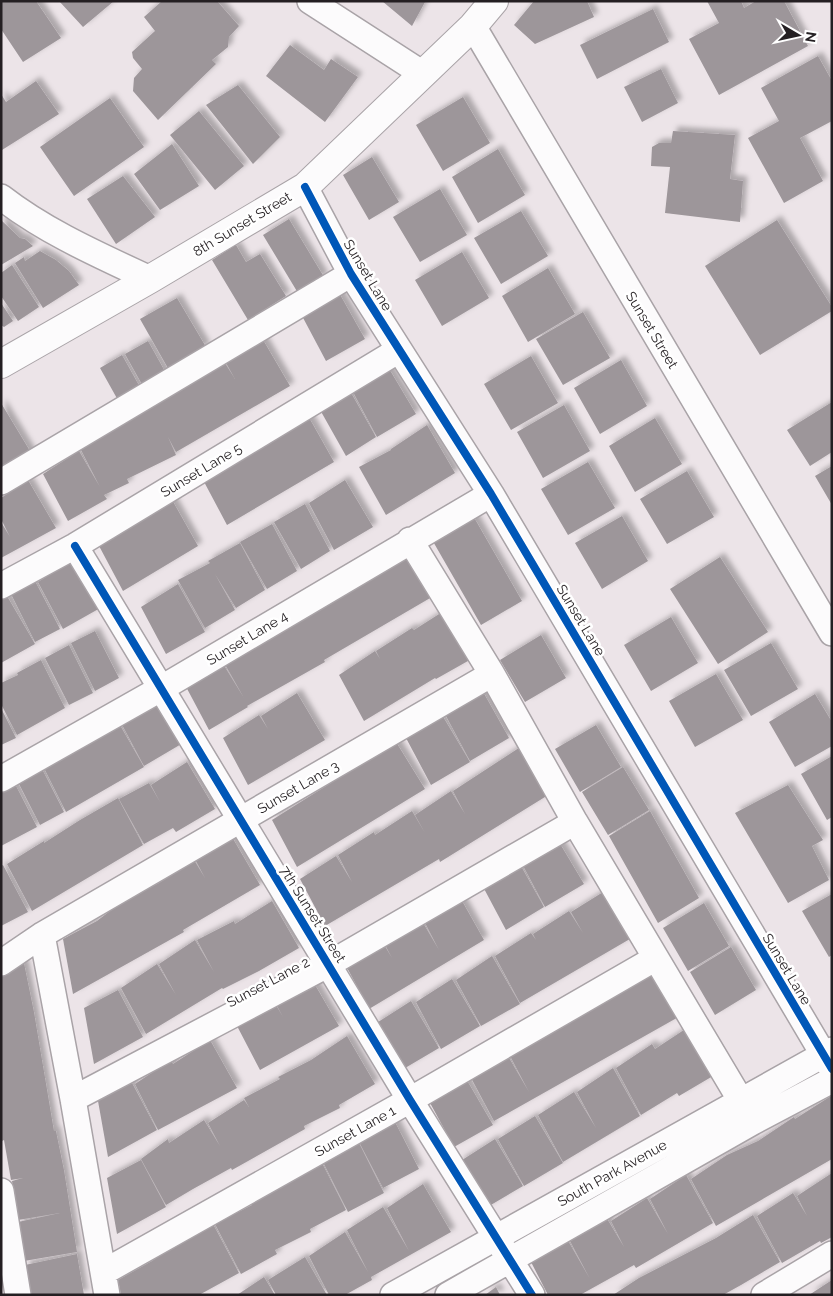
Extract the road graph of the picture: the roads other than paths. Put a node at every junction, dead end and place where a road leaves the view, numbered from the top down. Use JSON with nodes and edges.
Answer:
{"nodes":[{"id":1,"x":310,"y":1,"type":"edge"},
{"id":2,"x":494,"y":1,"type":"edge"},
{"id":3,"x":473,"y":26,"type":"junction"},
{"id":4,"x":423,"y":74,"type":"junction"},
{"id":5,"x":305,"y":187,"type":"junction"},
{"id":6,"x":1,"y":197,"type":"edge"},
{"id":7,"x":351,"y":274,"type":"junction"},
{"id":8,"x":150,"y":279,"type":"junction"},
{"id":9,"x":399,"y":350,"type":"junction"},
{"id":10,"x":1,"y":364,"type":"edge"},
{"id":11,"x":1,"y":482,"type":"edge"},
{"id":12,"x":491,"y":494,"type":"junction"},
{"id":13,"x":410,"y":540,"type":"junction"},
{"id":14,"x":75,"y":546,"type":"junction"},
{"id":15,"x":1,"y":586,"type":"edge"},
{"id":16,"x":832,"y":633,"type":"edge"},
{"id":17,"x":492,"y":674,"type":"junction"},
{"id":18,"x":162,"y":688,"type":"junction"},
{"id":19,"x":1,"y":779,"type":"edge"},
{"id":20,"x":240,"y":820,"type":"junction"},
{"id":21,"x":575,"y":822,"type":"junction"},
{"id":22,"x":42,"y":935,"type":"junction"},
{"id":23,"x":656,"y":958,"type":"junction"},
{"id":24,"x":1,"y":963,"type":"edge"},
{"id":25,"x":329,"y":964,"type":"junction"},
{"id":26,"x":829,"y":1058,"type":"edge"},
{"id":27,"x":832,"y":1080,"type":"edge"},
{"id":28,"x":73,"y":1099,"type":"junction"},
{"id":29,"x":410,"y":1100,"type":"junction"},
{"id":30,"x":741,"y":1101,"type":"junction"},
{"id":31,"x":1,"y":1191,"type":"edge"},
{"id":32,"x":497,"y":1237,"type":"junction"},
{"id":33,"x":832,"y":1254,"type":"edge"},
{"id":34,"x":511,"y":1260,"type":"junction"},
{"id":35,"x":106,"y":1284,"type":"edge"},
{"id":36,"x":18,"y":1295,"type":"edge"},
{"id":37,"x":392,"y":1295,"type":"edge"},
{"id":38,"x":448,"y":1295,"type":"edge"},
{"id":39,"x":532,"y":1295,"type":"edge"},
{"id":40,"x":764,"y":1295,"type":"edge"}],
"edges":[{"from":1,"to":4,"type":"street"},
{"from":2,"to":3,"type":"main road","name":"8th Sunset Street"},
{"from":3,"to":4,"type":"main road","name":"8th Sunset Street"},
{"from":3,"to":16,"type":"street","name":"Sunset Street"},
{"from":4,"to":5,"type":"main road","name":"8th Sunset Street"},
{"from":5,"to":7,"type":"street","name":"Sunset Lane"},
{"from":5,"to":8,"type":"main road","name":"8th Sunset Street"},
{"from":6,"to":8,"type":"street"},
{"from":7,"to":9,"type":"street","name":"Sunset Lane"},
{"from":7,"to":11,"type":"street"},
{"from":8,"to":10,"type":"main road","name":"8th Sunset Street"},
{"from":9,"to":12,"type":"street","name":"Sunset Lane"},
{"from":9,"to":14,"type":"street","name":"Sunset Lane 5"},
{"from":12,"to":13,"type":"street","name":"Sunset Lane 4"},
{"from":12,"to":26,"type":"street","name":"Sunset Lane"},
{"from":13,"to":17,"type":"street"},
{"from":13,"to":18,"type":"street","name":"Sunset Lane 4"},
{"from":14,"to":15,"type":"street","name":"Sunset Lane 5"},
{"from":14,"to":18,"type":"street","name":"7th Sunset Street"},
{"from":17,"to":20,"type":"street","name":"Sunset Lane 3"},
{"from":17,"to":21,"type":"street"},
{"from":18,"to":19,"type":"street","name":"Sunset Lane 4"},
{"from":18,"to":20,"type":"street","name":"7th Sunset Street"},
{"from":20,"to":22,"type":"street","name":"Sunset Lane 3"},
{"from":20,"to":25,"type":"street","name":"7th Sunset Street"},
{"from":21,"to":23,"type":"street"},
{"from":21,"to":25,"type":"street","name":"Sunset Lane 2"},
{"from":22,"to":24,"type":"street","name":"Sunset Lane 3"},
{"from":22,"to":28,"type":"street"},
{"from":23,"to":29,"type":"street","name":"Sunset Lane 1"},
{"from":23,"to":30,"type":"street"},
{"from":25,"to":28,"type":"street","name":"Sunset Lane 2"},
{"from":25,"to":29,"type":"street","name":"7th Sunset Street"},
{"from":26,"to":30,"type":"street","name":"South Park Avenue"},
{"from":27,"to":34,"type":"street","name":"South Park Avenue"},
{"from":28,"to":35,"type":"street"},
{"from":29,"to":32,"type":"street","name":"7th Sunset Street"},
{"from":29,"to":35,"type":"street","name":"Sunset Lane 1"},
{"from":30,"to":32,"type":"street","name":"South Park Avenue"},
{"from":31,"to":36,"type":"street"},
{"from":32,"to":34,"type":"street","name":"7th Sunset Street"},
{"from":32,"to":37,"type":"street","name":"South Park Avenue"},
{"from":33,"to":40,"type":"street"},
{"from":34,"to":38,"type":"street","name":"South Park Avenue"},
{"from":34,"to":39,"type":"street","name":"7th Sunset Street"}]}
